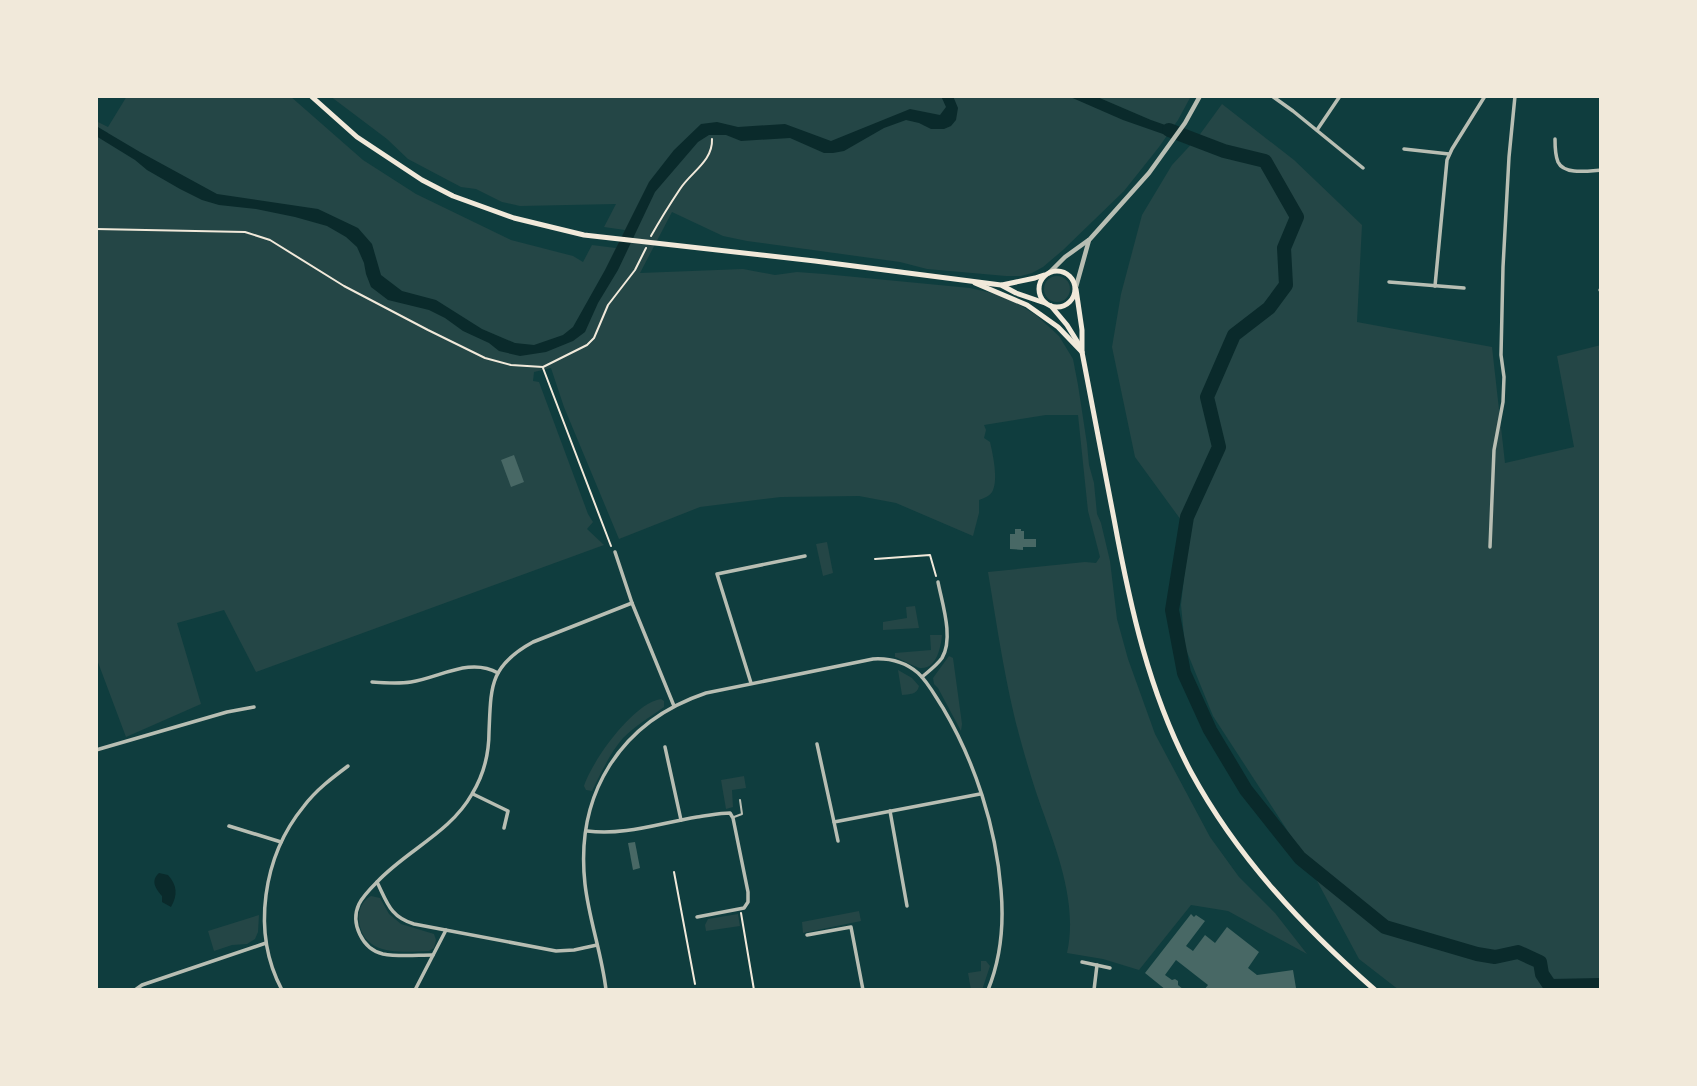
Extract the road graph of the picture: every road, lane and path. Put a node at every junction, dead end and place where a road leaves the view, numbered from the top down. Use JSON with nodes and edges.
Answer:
{"nodes":[{"id":1,"x":311,"y":96,"type":"edge"},
{"id":2,"x":1200,"y":96,"type":"edge"},
{"id":3,"x":1272,"y":96,"type":"edge"},
{"id":4,"x":1340,"y":96,"type":"edge"},
{"id":5,"x":1485,"y":96,"type":"edge"},
{"id":6,"x":1516,"y":96,"type":"edge"},
{"id":7,"x":1317,"y":130,"type":"junction"},
{"id":8,"x":712,"y":139,"type":"dead end"},
{"id":9,"x":1555,"y":139,"type":"dead end"},
{"id":10,"x":1404,"y":149,"type":"dead end"},
{"id":11,"x":1449,"y":154,"type":"junction"},
{"id":12,"x":1363,"y":168,"type":"dead end"},
{"id":13,"x":1601,"y":170,"type":"edge"},
{"id":14,"x":96,"y":229,"type":"edge"},
{"id":15,"x":1090,"y":239,"type":"junction"},
{"id":16,"x":1048,"y":273,"type":"junction"},
{"id":17,"x":970,"y":281,"type":"junction"},
{"id":18,"x":1389,"y":282,"type":"dead end"},
{"id":19,"x":1001,"y":285,"type":"junction"},
{"id":20,"x":1435,"y":286,"type":"junction"},
{"id":21,"x":1076,"y":288,"type":"junction"},
{"id":22,"x":1464,"y":288,"type":"dead end"},
{"id":23,"x":1045,"y":303,"type":"junction"},
{"id":24,"x":1051,"y":306,"type":"junction"},
{"id":25,"x":1082,"y":352,"type":"junction"},
{"id":26,"x":543,"y":367,"type":"junction"},
{"id":27,"x":611,"y":546,"type":"dead end"},
{"id":28,"x":1490,"y":547,"type":"dead end"},
{"id":29,"x":615,"y":552,"type":"dead end"},
{"id":30,"x":805,"y":556,"type":"dead end"},
{"id":31,"x":875,"y":559,"type":"dead end"},
{"id":32,"x":938,"y":582,"type":"joint"},
{"id":33,"x":632,"y":603,"type":"junction"},
{"id":34,"x":498,"y":673,"type":"junction"},
{"id":35,"x":922,"y":677,"type":"junction"},
{"id":36,"x":372,"y":682,"type":"dead end"},
{"id":37,"x":751,"y":683,"type":"junction"},
{"id":38,"x":674,"y":706,"type":"junction"},
{"id":39,"x":254,"y":707,"type":"dead end"},
{"id":40,"x":817,"y":744,"type":"dead end"},
{"id":41,"x":665,"y":747,"type":"dead end"},
{"id":42,"x":96,"y":750,"type":"edge"},
{"id":43,"x":348,"y":766,"type":"dead end"},
{"id":44,"x":981,"y":793,"type":"junction"},
{"id":45,"x":473,"y":794,"type":"junction"},
{"id":46,"x":740,"y":800,"type":"dead end"},
{"id":47,"x":890,"y":811,"type":"junction"},
{"id":48,"x":733,"y":818,"type":"junction"},
{"id":49,"x":681,"y":820,"type":"junction"},
{"id":50,"x":834,"y":822,"type":"junction"},
{"id":51,"x":229,"y":826,"type":"dead end"},
{"id":52,"x":504,"y":828,"type":"dead end"},
{"id":53,"x":586,"y":831,"type":"junction"},
{"id":54,"x":838,"y":841,"type":"dead end"},
{"id":55,"x":281,"y":842,"type":"junction"},
{"id":56,"x":674,"y":872,"type":"dead end"},
{"id":57,"x":377,"y":881,"type":"junction"},
{"id":58,"x":907,"y":906,"type":"dead end"},
{"id":59,"x":740,"y":909,"type":"junction"},
{"id":60,"x":697,"y":917,"type":"dead end"},
{"id":61,"x":446,"y":930,"type":"junction"},
{"id":62,"x":807,"y":935,"type":"dead end"},
{"id":63,"x":266,"y":943,"type":"junction"},
{"id":64,"x":597,"y":945,"type":"junction"},
{"id":65,"x":433,"y":955,"type":"junction"},
{"id":66,"x":1082,"y":962,"type":"dead end"},
{"id":67,"x":1097,"y":965,"type":"junction"},
{"id":68,"x":1110,"y":968,"type":"dead end"},
{"id":69,"x":695,"y":984,"type":"dead end"},
{"id":70,"x":135,"y":990,"type":"edge"},
{"id":71,"x":282,"y":990,"type":"edge"},
{"id":72,"x":415,"y":990,"type":"edge"},
{"id":73,"x":606,"y":990,"type":"edge"},
{"id":74,"x":754,"y":990,"type":"edge"},
{"id":75,"x":863,"y":990,"type":"edge"},
{"id":76,"x":988,"y":990,"type":"edge"},
{"id":77,"x":1094,"y":990,"type":"edge"},
{"id":78,"x":1375,"y":990,"type":"edge"}],
"edges":[{"from":1,"to":17,"type":"main road"},
{"from":2,"to":15,"type":"street"},
{"from":3,"to":7,"type":"street"},
{"from":4,"to":7,"type":"street"},
{"from":5,"to":11,"type":"street"},
{"from":6,"to":28,"type":"street"},
{"from":7,"to":12,"type":"street"},
{"from":8,"to":26,"type":"path"},
{"from":9,"to":13,"type":"street"},
{"from":10,"to":11,"type":"street"},
{"from":11,"to":20,"type":"street"},
{"from":14,"to":26,"type":"path"},
{"from":15,"to":16,"type":"street"},
{"from":15,"to":21,"type":"street"},
{"from":16,"to":19,"type":"main road"},
{"from":16,"to":21,"type":"main road"},
{"from":16,"to":23,"type":"main road"},
{"from":17,"to":19,"type":"main road"},
{"from":17,"to":25,"type":"main road"},
{"from":18,"to":20,"type":"street"},
{"from":19,"to":23,"type":"main road"},
{"from":20,"to":22,"type":"street"},
{"from":21,"to":24,"type":"main road"},
{"from":21,"to":25,"type":"main road"},
{"from":23,"to":24,"type":"main road"},
{"from":24,"to":25,"type":"main road"},
{"from":25,"to":78,"type":"main road"},
{"from":26,"to":27,"type":"path"},
{"from":29,"to":33,"type":"street"},
{"from":30,"to":37,"type":"street"},
{"from":31,"to":32,"type":"path"},
{"from":32,"to":35,"type":"street"},
{"from":33,"to":34,"type":"street"},
{"from":33,"to":38,"type":"street"},
{"from":34,"to":36,"type":"street"},
{"from":34,"to":45,"type":"street"},
{"from":35,"to":37,"type":"street"},
{"from":35,"to":44,"type":"street"},
{"from":37,"to":38,"type":"street"},
{"from":38,"to":53,"type":"street"},
{"from":39,"to":42,"type":"street"},
{"from":40,"to":50,"type":"street"},
{"from":41,"to":49,"type":"street"},
{"from":43,"to":55,"type":"street"},
{"from":44,"to":47,"type":"street"},
{"from":44,"to":76,"type":"street"},
{"from":45,"to":52,"type":"street"},
{"from":45,"to":57,"type":"street"},
{"from":46,"to":48,"type":"lane"},
{"from":47,"to":50,"type":"street"},
{"from":47,"to":58,"type":"street"},
{"from":48,"to":49,"type":"street"},
{"from":48,"to":59,"type":"street"},
{"from":49,"to":53,"type":"street"},
{"from":50,"to":54,"type":"street"},
{"from":51,"to":55,"type":"street"},
{"from":53,"to":64,"type":"street"},
{"from":55,"to":63,"type":"street"},
{"from":56,"to":69,"type":"path"},
{"from":57,"to":61,"type":"street"},
{"from":57,"to":65,"type":"street"},
{"from":59,"to":60,"type":"street"},
{"from":59,"to":74,"type":"path"},
{"from":61,"to":64,"type":"street"},
{"from":61,"to":65,"type":"street"},
{"from":62,"to":75,"type":"street"},
{"from":63,"to":70,"type":"street"},
{"from":63,"to":71,"type":"street"},
{"from":64,"to":73,"type":"street"},
{"from":65,"to":72,"type":"street"},
{"from":66,"to":67,"type":"street"},
{"from":67,"to":68,"type":"street"},
{"from":67,"to":77,"type":"street"}]}
